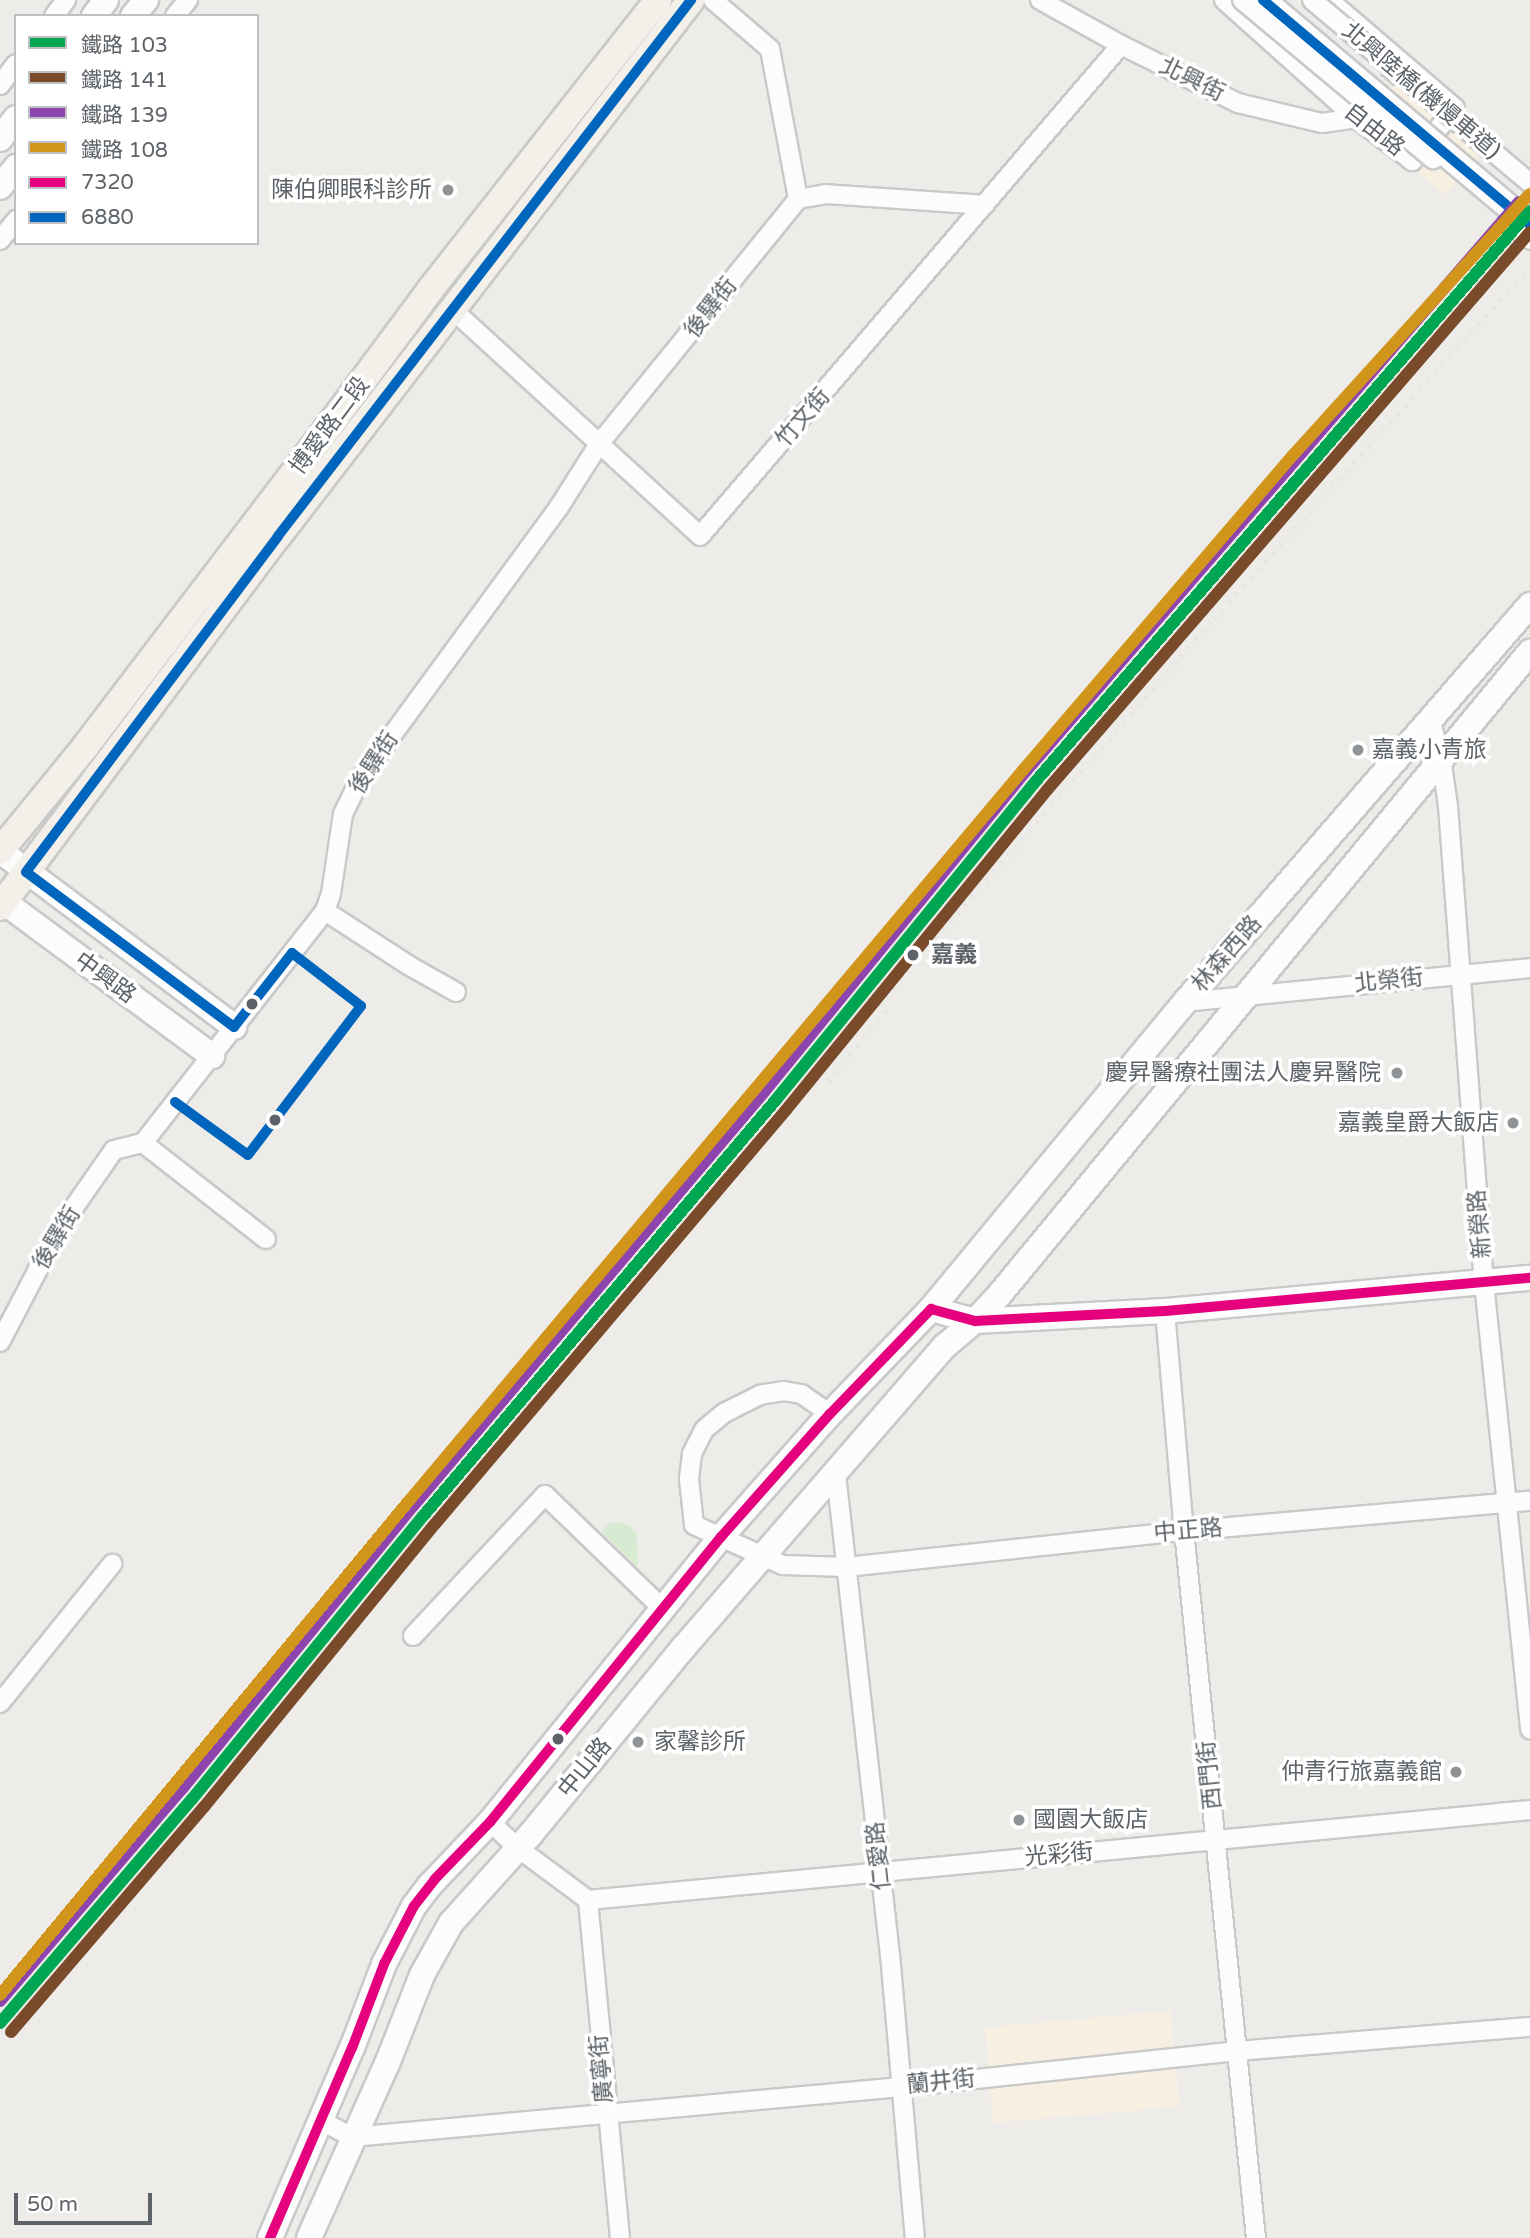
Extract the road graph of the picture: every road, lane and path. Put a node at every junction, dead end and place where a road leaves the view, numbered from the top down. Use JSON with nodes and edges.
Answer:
{"nodes":[{"id":1,"x":188,"y":0,"type":"edge"},
{"id":2,"x":658,"y":0,"type":"edge"},
{"id":3,"x":691,"y":0,"type":"edge"},
{"id":4,"x":713,"y":0,"type":"edge"},
{"id":5,"x":1040,"y":0,"type":"edge"},
{"id":6,"x":1224,"y":0,"type":"edge"},
{"id":7,"x":1242,"y":0,"type":"edge"},
{"id":8,"x":1263,"y":0,"type":"edge"},
{"id":9,"x":1289,"y":0,"type":"edge"},
{"id":10,"x":1312,"y":0,"type":"edge"},
{"id":11,"x":1329,"y":0,"type":"edge"},
{"id":12,"x":177,"y":14,"type":"edge"},
{"id":13,"x":1121,"y":45,"type":"junction"},
{"id":14,"x":14,"y":67,"type":"edge"},
{"id":15,"x":0,"y":85,"type":"edge"},
{"id":16,"x":1356,"y":118,"type":"junction"},
{"id":17,"x":14,"y":121,"type":"edge"},
{"id":18,"x":0,"y":139,"type":"edge"},
{"id":19,"x":14,"y":170,"type":"edge"},
{"id":20,"x":1530,"y":183,"type":"edge"},
{"id":21,"x":0,"y":187,"type":"edge"},
{"id":22,"x":798,"y":199,"type":"junction"},
{"id":23,"x":1530,"y":203,"type":"edge"},
{"id":24,"x":985,"y":205,"type":"junction"},
{"id":25,"x":14,"y":222,"type":"edge"},
{"id":26,"x":1530,"y":225,"type":"edge"},
{"id":27,"x":0,"y":240,"type":"edge"},
{"id":28,"x":1530,"y":240,"type":"edge"},
{"id":29,"x":454,"y":311,"type":"junction"},
{"id":30,"x":600,"y":444,"type":"junction"},
{"id":31,"x":1530,"y":605,"type":"edge"},
{"id":32,"x":1530,"y":652,"type":"edge"},
{"id":33,"x":1430,"y":719,"type":"junction"},
{"id":34,"x":1441,"y":758,"type":"junction"},
{"id":35,"x":0,"y":851,"type":"edge"},
{"id":36,"x":26,"y":872,"type":"junction"},
{"id":37,"x":1,"y":903,"type":"edge"},
{"id":38,"x":325,"y":911,"type":"junction"},
{"id":39,"x":1530,"y":968,"type":"edge"},
{"id":40,"x":1460,"y":975,"type":"junction"},
{"id":41,"x":456,"y":992,"type":"dead end"},
{"id":42,"x":1249,"y":995,"type":"junction"},
{"id":43,"x":1185,"y":1002,"type":"junction"},
{"id":44,"x":234,"y":1027,"type":"junction"},
{"id":45,"x":212,"y":1056,"type":"junction"},
{"id":46,"x":143,"y":1143,"type":"junction"},
{"id":47,"x":266,"y":1239,"type":"dead end"},
{"id":48,"x":1530,"y":1278,"type":"edge"},
{"id":49,"x":1484,"y":1283,"type":"junction"},
{"id":50,"x":930,"y":1309,"type":"junction"},
{"id":51,"x":1165,"y":1311,"type":"junction"},
{"id":52,"x":975,"y":1321,"type":"junction"},
{"id":53,"x":0,"y":1342,"type":"edge"},
{"id":54,"x":830,"y":1413,"type":"junction"},
{"id":55,"x":836,"y":1474,"type":"junction"},
{"id":56,"x":1530,"y":1501,"type":"edge"},
{"id":57,"x":1508,"y":1503,"type":"junction"},
{"id":58,"x":1184,"y":1531,"type":"junction"},
{"id":59,"x":721,"y":1537,"type":"junction"},
{"id":60,"x":764,"y":1556,"type":"junction"},
{"id":61,"x":113,"y":1564,"type":"dead end"},
{"id":62,"x":846,"y":1567,"type":"junction"},
{"id":63,"x":663,"y":1609,"type":"junction"},
{"id":64,"x":413,"y":1636,"type":"dead end"},
{"id":65,"x":0,"y":1703,"type":"edge"},
{"id":66,"x":1530,"y":1730,"type":"edge"},
{"id":67,"x":1530,"y":1810,"type":"edge"},
{"id":68,"x":490,"y":1822,"type":"junction"},
{"id":69,"x":1216,"y":1840,"type":"junction"},
{"id":70,"x":518,"y":1848,"type":"junction"},
{"id":71,"x":881,"y":1872,"type":"junction"},
{"id":72,"x":588,"y":1900,"type":"junction"},
{"id":73,"x":1530,"y":2027,"type":"edge"},
{"id":74,"x":1237,"y":2051,"type":"junction"},
{"id":75,"x":901,"y":2087,"type":"junction"},
{"id":76,"x":606,"y":2112,"type":"junction"},
{"id":77,"x":320,"y":2120,"type":"junction"},
{"id":78,"x":352,"y":2137,"type":"junction"},
{"id":79,"x":278,"y":2234,"type":"edge"},
{"id":80,"x":309,"y":2238,"type":"edge"},
{"id":81,"x":620,"y":2238,"type":"edge"},
{"id":82,"x":915,"y":2238,"type":"edge"},
{"id":83,"x":1256,"y":2238,"type":"edge"}],
"edges":[{"from":1,"to":12,"type":"street"},
{"from":2,"to":35,"type":"main road","name":"博愛路二段"},
{"from":3,"to":29,"type":"main road","name":"博愛路二段"},
{"from":4,"to":22,"type":"street"},
{"from":5,"to":13,"type":"street","name":"北興街"},
{"from":6,"to":16,"type":"street","name":"自由路"},
{"from":7,"to":28,"type":"street","name":"北興陸橋(機慢車道)","bridge":true},
{"from":8,"to":26,"type":"main road","bridge":true},
{"from":9,"to":23,"type":"main road"},
{"from":10,"to":20,"type":"street","name":"北興陸橋(機慢車道)","bridge":true},
{"from":11,"to":16,"type":"street","name":"自由路"},
{"from":13,"to":16,"type":"street","name":"北興街"},
{"from":13,"to":24,"type":"street","name":"竹文街"},
{"from":14,"to":15,"type":"street"},
{"from":17,"to":18,"type":"main road"},
{"from":19,"to":21,"type":"main road"},
{"from":22,"to":24,"type":"street"},
{"from":22,"to":30,"type":"street","name":"後驛街"},
{"from":24,"to":30,"type":"street","name":"竹文街"},
{"from":25,"to":27,"type":"street"},
{"from":29,"to":30,"type":"street","name":"竹文街"},
{"from":29,"to":36,"type":"main road","name":"博愛路二段"},
{"from":30,"to":38,"type":"street","name":"後驛街"},
{"from":31,"to":33,"type":"main road","name":"林森西路"},
{"from":32,"to":34,"type":"main road","name":"林森西路"},
{"from":33,"to":34,"type":"street","name":"新榮路"},
{"from":33,"to":43,"type":"main road","name":"林森西路"},
{"from":34,"to":40,"type":"street","name":"新榮路"},
{"from":34,"to":42,"type":"main road","name":"林森西路"},
{"from":35,"to":36,"type":"main road","name":"中興路"},
{"from":36,"to":37,"type":"main road","name":"博愛路二段"},
{"from":36,"to":44,"type":"main road","name":"中興路"},
{"from":37,"to":45,"type":"main road","name":"中興路"},
{"from":38,"to":41,"type":"street"},
{"from":38,"to":44,"type":"street","name":"後驛街"},
{"from":39,"to":40,"type":"street","name":"北榮街"},
{"from":40,"to":42,"type":"street","name":"北榮街"},
{"from":40,"to":49,"type":"street","name":"新榮路"},
{"from":42,"to":43,"type":"street","name":"北榮街"},
{"from":42,"to":52,"type":"main road","name":"林森西路"},
{"from":43,"to":50,"type":"main road","name":"林森西路"},
{"from":44,"to":45,"type":"street","name":"後驛街"},
{"from":45,"to":46,"type":"street","name":"後驛街"},
{"from":46,"to":47,"type":"street"},
{"from":46,"to":53,"type":"street","name":"後驛街"},
{"from":48,"to":49,"type":"main road"},
{"from":49,"to":51,"type":"main road"},
{"from":49,"to":57,"type":"street","name":"新榮路"},
{"from":50,"to":52,"type":"main road"},
{"from":50,"to":54,"type":"main road","name":"中山路"},
{"from":51,"to":52,"type":"main road"},
{"from":51,"to":58,"type":"street","name":"西門街"},
{"from":52,"to":55,"type":"main road","name":"中山路"},
{"from":54,"to":59,"type":"main road","name":"中山路"},
{"from":54,"to":59,"type":"street","name":"中正路"},
{"from":55,"to":60,"type":"main road","name":"中山路"},
{"from":55,"to":62,"type":"street","name":"仁愛路"},
{"from":56,"to":57,"type":"street","name":"中正路"},
{"from":57,"to":58,"type":"street","name":"中正路"},
{"from":57,"to":66,"type":"street","name":"新榮路"},
{"from":58,"to":62,"type":"street","name":"中正路"},
{"from":58,"to":69,"type":"street","name":"西門街"},
{"from":59,"to":60,"type":"street","name":"中正路"},
{"from":59,"to":63,"type":"main road","name":"中山路"},
{"from":60,"to":62,"type":"street","name":"中正路"},
{"from":60,"to":70,"type":"main road","name":"中山路"},
{"from":61,"to":65,"type":"street"},
{"from":62,"to":71,"type":"street","name":"仁愛路"},
{"from":63,"to":64,"type":"street"},
{"from":63,"to":68,"type":"main road","name":"中山路"},
{"from":67,"to":69,"type":"street","name":"光彩街"},
{"from":68,"to":70,"type":"street"},
{"from":68,"to":77,"type":"main road","name":"中山路"},
{"from":69,"to":71,"type":"street","name":"光彩街"},
{"from":69,"to":74,"type":"street","name":"西門街"},
{"from":70,"to":72,"type":"street"},
{"from":70,"to":78,"type":"main road","name":"中山路"},
{"from":71,"to":72,"type":"street","name":"光彩街"},
{"from":71,"to":75,"type":"street","name":"仁愛路"},
{"from":72,"to":76,"type":"street","name":"廣寧街"},
{"from":73,"to":74,"type":"street","name":"蘭井街"},
{"from":74,"to":75,"type":"street","name":"蘭井街"},
{"from":74,"to":83,"type":"street","name":"西門街"},
{"from":75,"to":76,"type":"street","name":"蘭井街"},
{"from":75,"to":82,"type":"street","name":"仁愛路"},
{"from":76,"to":78,"type":"street","name":"蘭井街"},
{"from":76,"to":81,"type":"street","name":"廣寧街"},
{"from":77,"to":78,"type":"street"},
{"from":77,"to":79,"type":"main road","name":"中山路"},
{"from":78,"to":80,"type":"main road","name":"中山路"}]}
